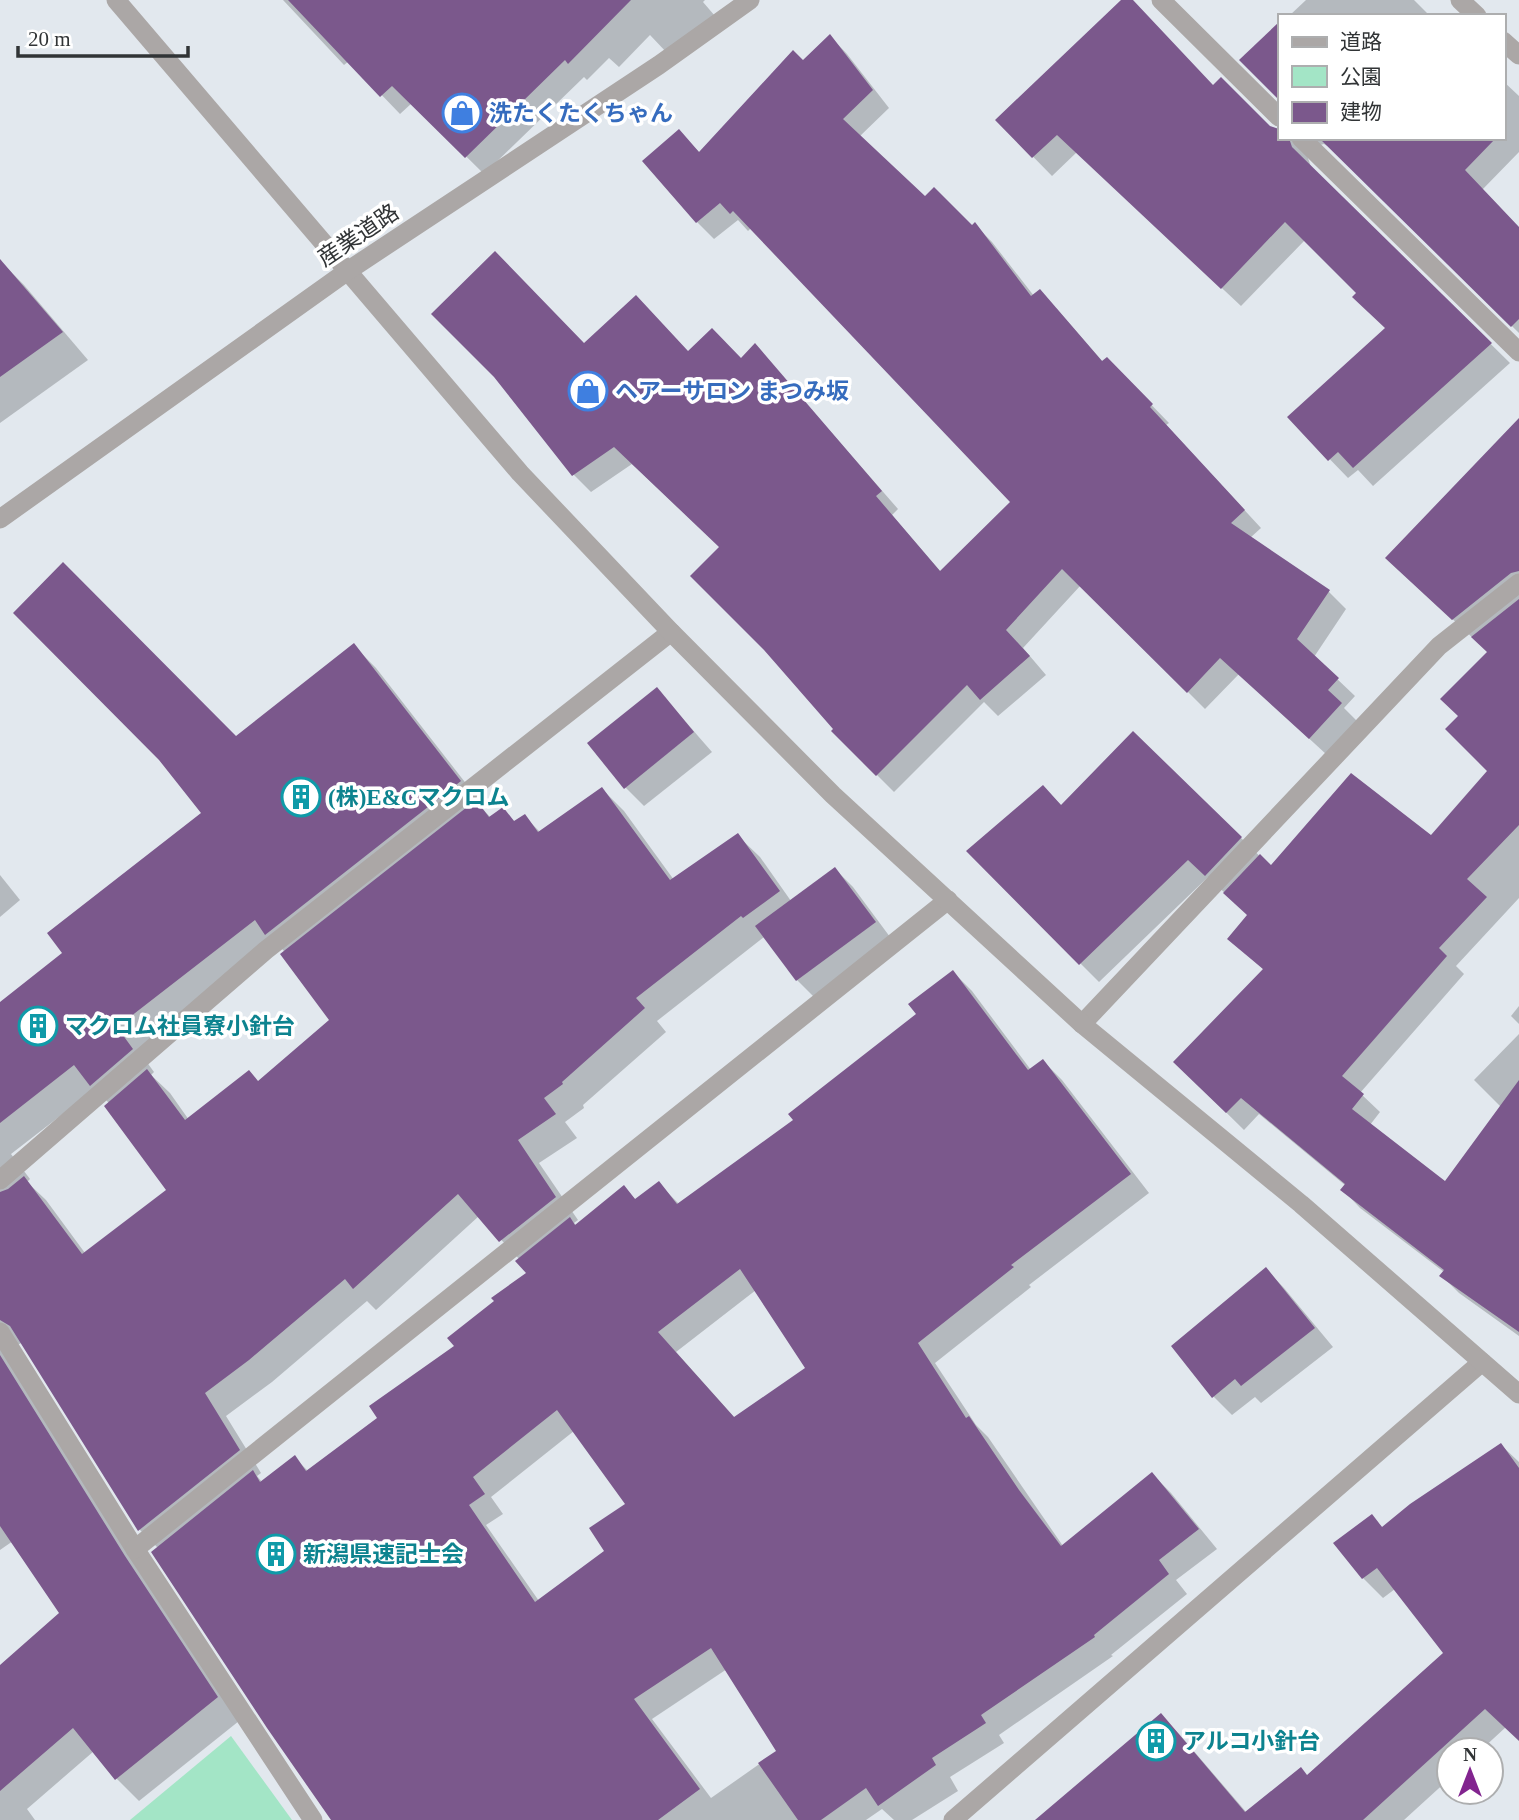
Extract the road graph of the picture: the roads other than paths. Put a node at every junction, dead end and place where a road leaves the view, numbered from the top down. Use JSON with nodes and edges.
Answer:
{"nodes":[{"id":1,"x":116,"y":0,"type":"edge"},
{"id":2,"x":750,"y":0,"type":"edge"},
{"id":3,"x":1161,"y":0,"type":"edge"},
{"id":4,"x":1460,"y":0,"type":"edge"},
{"id":5,"x":1475,"y":14,"type":"edge"},
{"id":6,"x":1505,"y":42,"type":"edge"},
{"id":7,"x":1519,"y":55,"type":"edge"},
{"id":8,"x":1278,"y":116,"type":"edge"},
{"id":9,"x":1303,"y":140,"type":"edge"},
{"id":10,"x":349,"y":270,"type":"junction"},
{"id":11,"x":1519,"y":352,"type":"edge"},
{"id":12,"x":0,"y":519,"type":"edge"},
{"id":13,"x":1519,"y":583,"type":"edge"},
{"id":14,"x":671,"y":632,"type":"junction"},
{"id":15,"x":948,"y":900,"type":"junction"},
{"id":16,"x":1082,"y":1024,"type":"junction"},
{"id":17,"x":0,"y":1180,"type":"edge"},
{"id":18,"x":0,"y":1332,"type":"edge"},
{"id":19,"x":1482,"y":1362,"type":"junction"},
{"id":20,"x":1519,"y":1394,"type":"edge"},
{"id":21,"x":135,"y":1549,"type":"junction"},
{"id":22,"x":313,"y":1820,"type":"edge"},
{"id":23,"x":953,"y":1820,"type":"edge"}],
"edges":[{"from":1,"to":10,"type":"street"},
{"from":2,"to":10,"type":"street","name":"産業道路"},
{"from":3,"to":8,"type":"street"},
{"from":4,"to":5,"type":"street"},
{"from":6,"to":7,"type":"street"},
{"from":9,"to":11,"type":"street"},
{"from":10,"to":12,"type":"street","name":"産業道路"},
{"from":10,"to":14,"type":"street"},
{"from":13,"to":16,"type":"street"},
{"from":14,"to":15,"type":"street"},
{"from":14,"to":17,"type":"street"},
{"from":15,"to":16,"type":"street"},
{"from":15,"to":21,"type":"street"},
{"from":16,"to":19,"type":"street"},
{"from":18,"to":21,"type":"street"},
{"from":19,"to":20,"type":"street"},
{"from":19,"to":23,"type":"street"},
{"from":21,"to":22,"type":"street"}]}
